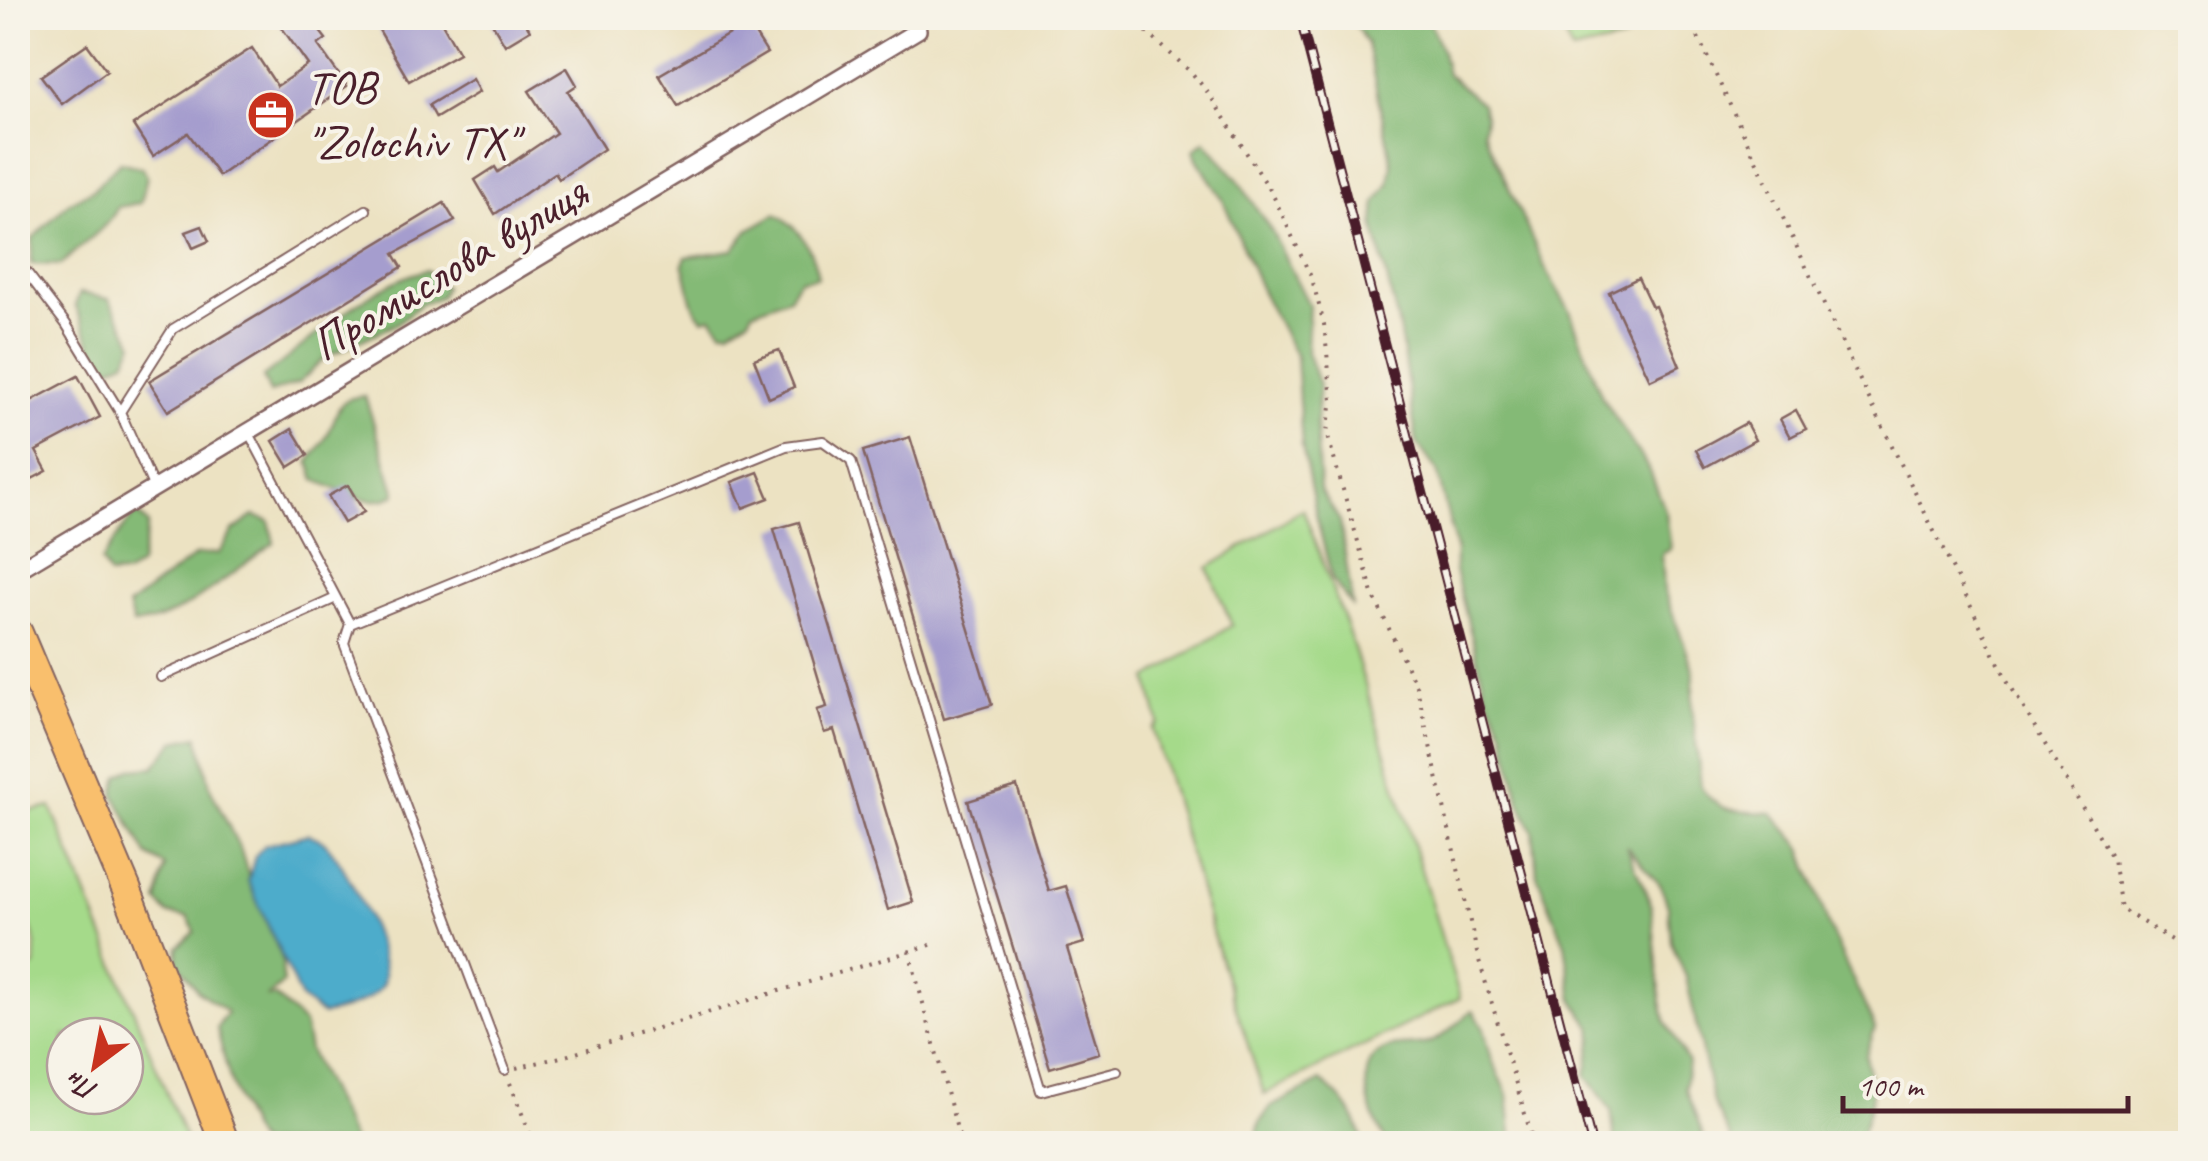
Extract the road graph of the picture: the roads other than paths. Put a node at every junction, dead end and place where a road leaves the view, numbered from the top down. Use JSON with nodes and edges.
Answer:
{"nodes":[{"id":1,"x":917,"y":24,"type":"edge"},
{"id":2,"x":366,"y":210,"type":"dead end"},
{"id":3,"x":18,"y":261,"type":"edge"},
{"id":4,"x":120,"y":412,"type":"junction"},
{"id":5,"x":249,"y":432,"type":"junction"},
{"id":6,"x":154,"y":488,"type":"junction"},
{"id":7,"x":18,"y":570,"type":"edge"},
{"id":8,"x":336,"y":598,"type":"junction"},
{"id":9,"x":350,"y":624,"type":"junction"},
{"id":10,"x":18,"y":633,"type":"edge"},
{"id":11,"x":161,"y":676,"type":"dead end"},
{"id":12,"x":505,"y":1070,"type":"road end"},
{"id":13,"x":1117,"y":1070,"type":"dead end"},
{"id":14,"x":225,"y":1144,"type":"edge"}],
"edges":[{"from":1,"to":5,"type":"street","name":"Промислова вулиця"},
{"from":2,"to":4,"type":"lane"},
{"from":3,"to":4,"type":"lane"},
{"from":4,"to":6,"type":"lane"},
{"from":5,"to":6,"type":"street","name":"Промислова вулиця"},
{"from":5,"to":8,"type":"lane"},
{"from":6,"to":7,"type":"street","name":"Промислова вулиця"},
{"from":8,"to":9,"type":"lane"},
{"from":8,"to":11,"type":"lane"},
{"from":9,"to":12,"type":"lane"},
{"from":9,"to":13,"type":"lane"},
{"from":10,"to":14,"type":"highway"}]}
